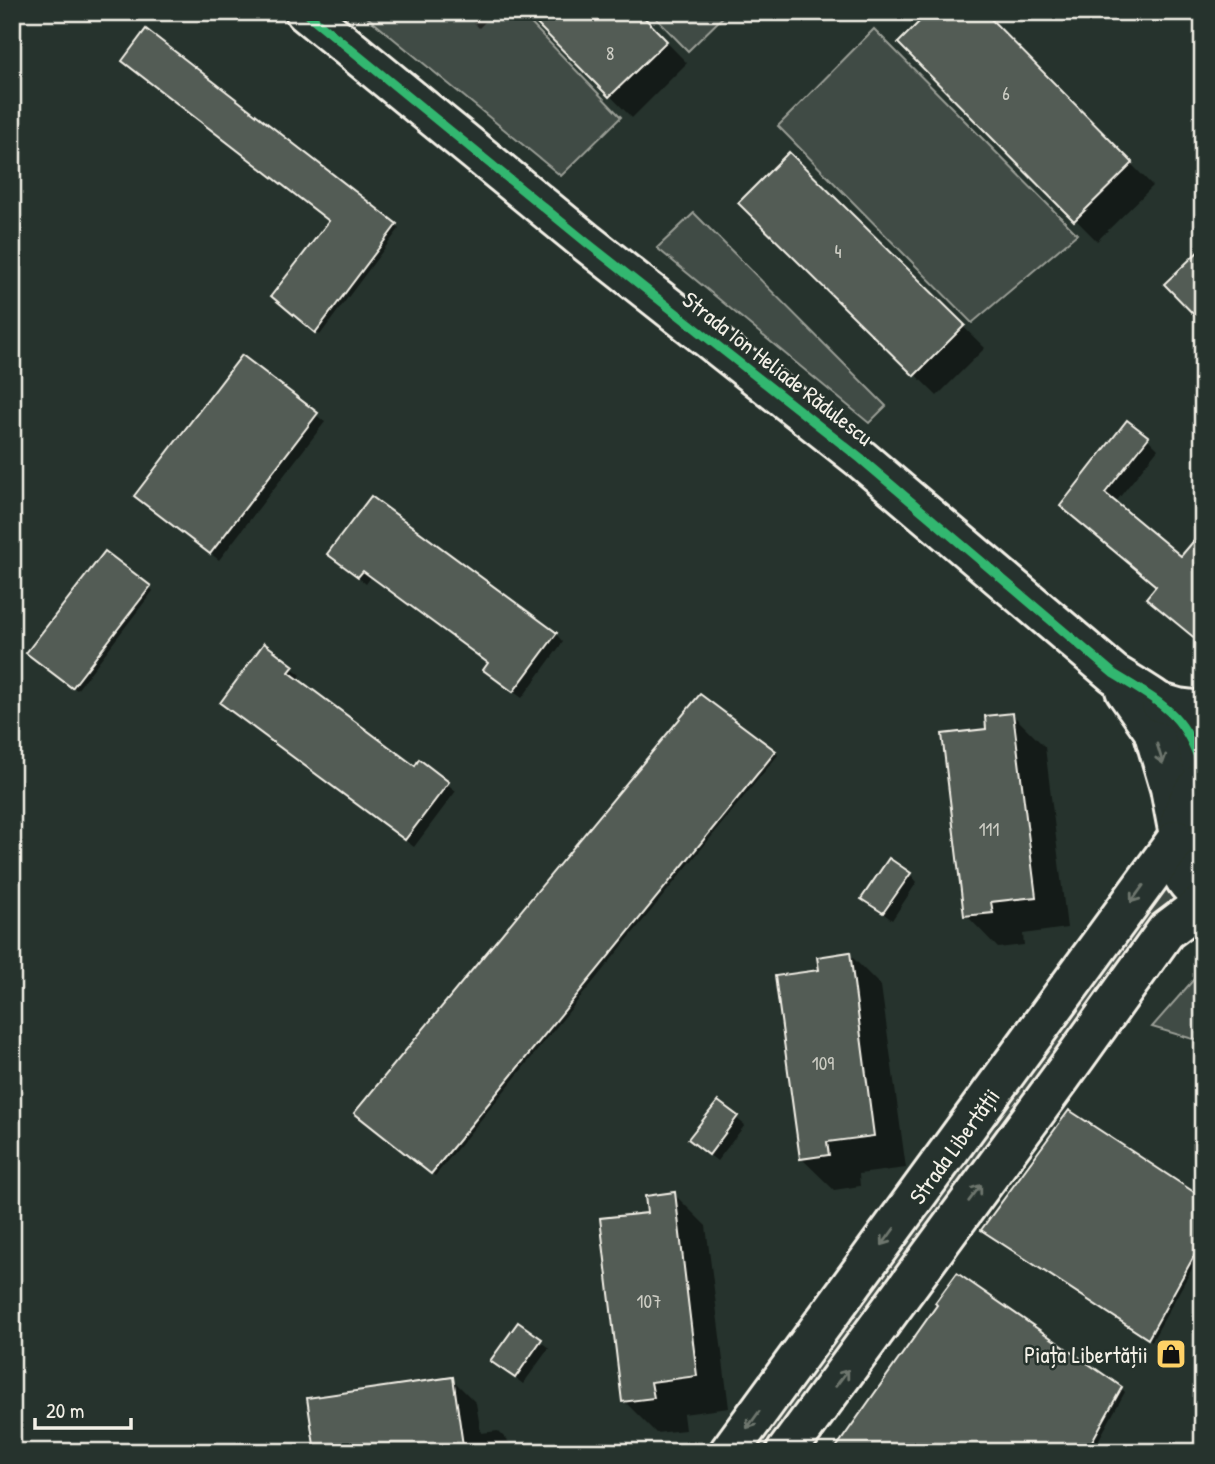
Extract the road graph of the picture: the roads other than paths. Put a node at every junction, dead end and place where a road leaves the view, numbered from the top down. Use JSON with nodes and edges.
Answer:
{"nodes":[{"id":1,"x":305,"y":12,"type":"edge"},
{"id":2,"x":1114,"y":674,"type":"junction"},
{"id":3,"x":1161,"y":702,"type":"junction"},
{"id":4,"x":1203,"y":711,"type":"edge"},
{"id":5,"x":1203,"y":772,"type":"edge"},
{"id":6,"x":1203,"y":782,"type":"edge"},
{"id":7,"x":1178,"y":835,"type":"junction"},
{"id":8,"x":1203,"y":894,"type":"edge"},
{"id":9,"x":1203,"y":904,"type":"edge"},
{"id":10,"x":1203,"y":935,"type":"edge"},
{"id":11,"x":1106,"y":1014,"type":"junction"},
{"id":12,"x":729,"y":1452,"type":"edge"},
{"id":13,"x":786,"y":1452,"type":"edge"}],
"edges":[{"from":1,"to":2,"type":"main road","name":"Strada Ion Heliade Rădulescu"},
{"from":2,"to":3,"type":"main road","name":"Strada Ion Heliade Rădulescu"},
{"from":2,"to":7,"type":"main road","name":"Strada Ion Heliade Rădulescu","one_way":true},
{"from":3,"to":4,"type":"main road"},
{"from":3,"to":5,"type":"main road","name":"Strada Ion Heliade Rădulescu"},
{"from":6,"to":7,"type":"main road"},
{"from":7,"to":8,"type":"main road","name":"Strada Ion Heliade Rădulescu"},
{"from":7,"to":12,"type":"main road","name":"Strada Libertății","one_way":true},
{"from":9,"to":11,"type":"main road","name":"Strada Libertății"},
{"from":10,"to":11,"type":"main road"},
{"from":13,"to":11,"type":"main road","name":"Strada Libertății","one_way":true}]}
